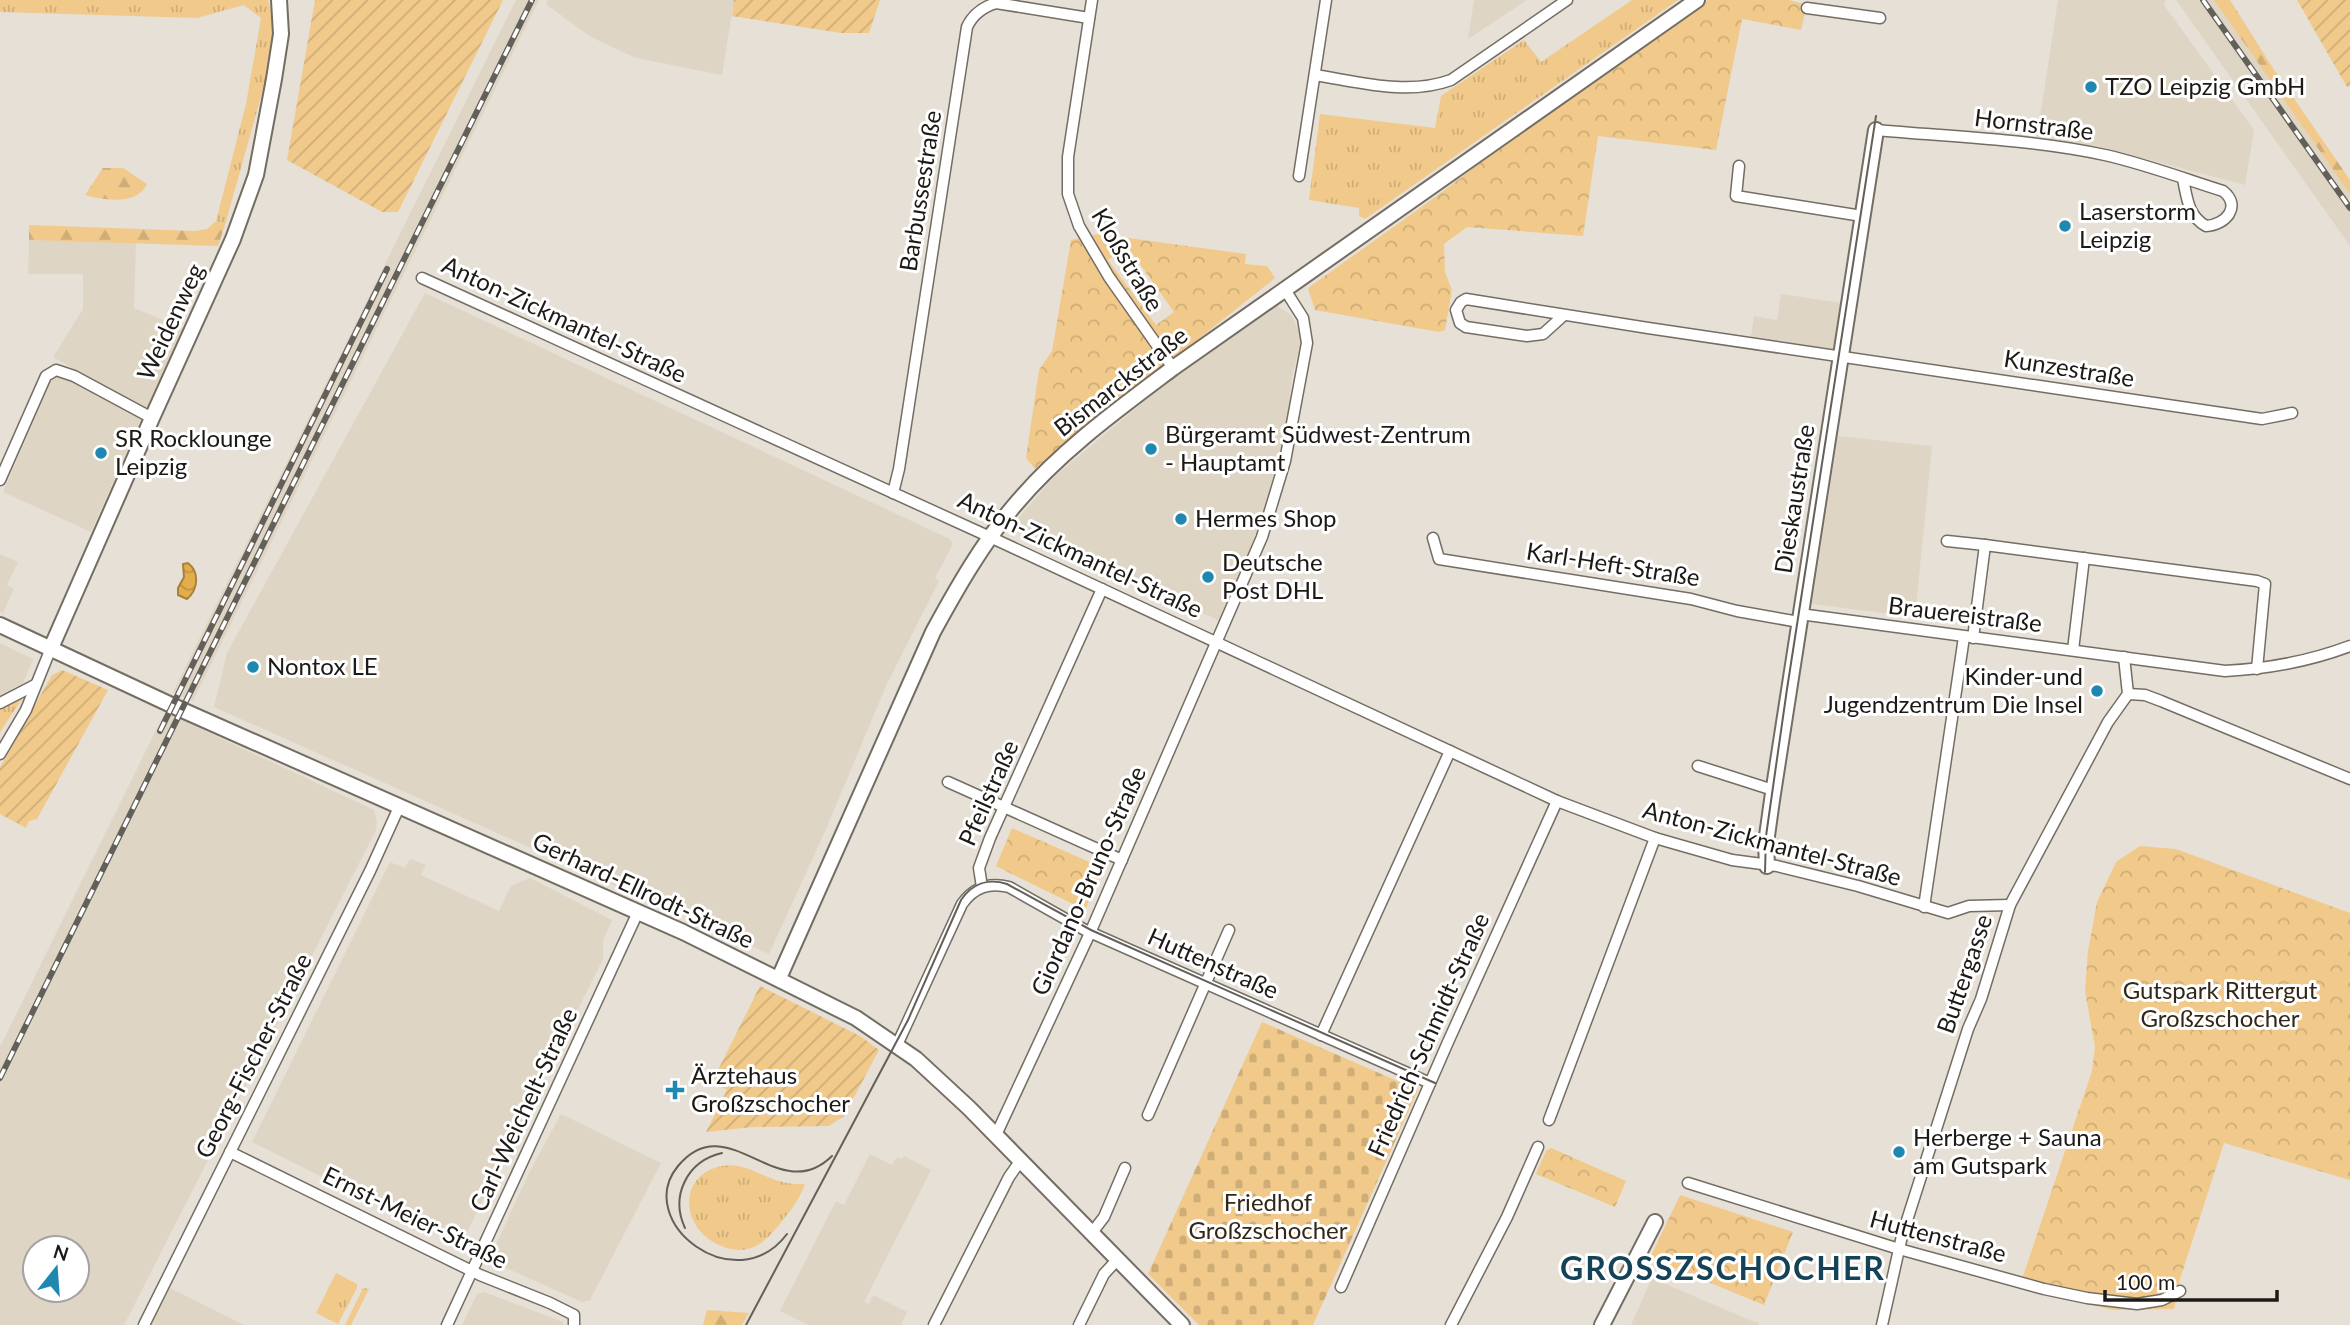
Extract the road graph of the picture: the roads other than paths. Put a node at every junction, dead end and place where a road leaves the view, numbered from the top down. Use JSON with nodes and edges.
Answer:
{"nodes":[{"id":1,"x":279,"y":0,"type":"edge"},
{"id":2,"x":1092,"y":0,"type":"edge"},
{"id":3,"x":1326,"y":0,"type":"edge"},
{"id":4,"x":1567,"y":0,"type":"edge"},
{"id":5,"x":1697,"y":0,"type":"edge"},
{"id":6,"x":1807,"y":8,"type":"dead end"},
{"id":7,"x":1089,"y":18,"type":"junction"},
{"id":8,"x":1880,"y":18,"type":"dead end"},
{"id":9,"x":1315,"y":75,"type":"junction"},
{"id":10,"x":1876,"y":130,"type":"joint"},
{"id":11,"x":1739,"y":166,"type":"dead end"},
{"id":12,"x":1299,"y":176,"type":"dead end"},
{"id":13,"x":2183,"y":179,"type":"junction"},
{"id":14,"x":1862,"y":216,"type":"junction"},
{"id":15,"x":422,"y":278,"type":"dead end"},
{"id":16,"x":1284,"y":288,"type":"junction"},
{"id":17,"x":1564,"y":315,"type":"junction"},
{"id":18,"x":1840,"y":356,"type":"junction"},
{"id":19,"x":1172,"y":368,"type":"junction"},
{"id":20,"x":2292,"y":413,"type":"dead end"},
{"id":21,"x":152,"y":418,"type":"junction"},
{"id":22,"x":0,"y":480,"type":"edge"},
{"id":23,"x":893,"y":493,"type":"junction"},
{"id":24,"x":990,"y":537,"type":"junction"},
{"id":25,"x":1433,"y":538,"type":"dead end"},
{"id":26,"x":1947,"y":541,"type":"dead end"},
{"id":27,"x":1985,"y":545,"type":"junction"},
{"id":28,"x":2084,"y":558,"type":"junction"},
{"id":29,"x":1102,"y":589,"type":"junction"},
{"id":30,"x":1800,"y":618,"type":"junction"},
{"id":31,"x":0,"y":625,"type":"edge"},
{"id":32,"x":1969,"y":637,"type":"junction"},
{"id":33,"x":1218,"y":643,"type":"junction"},
{"id":34,"x":2350,"y":646,"type":"edge"},
{"id":35,"x":51,"y":648,"type":"junction"},
{"id":36,"x":2073,"y":650,"type":"junction"},
{"id":37,"x":2124,"y":657,"type":"junction"},
{"id":38,"x":2257,"y":670,"type":"junction"},
{"id":39,"x":34,"y":685,"type":"junction"},
{"id":40,"x":2128,"y":694,"type":"junction"},
{"id":41,"x":0,"y":703,"type":"edge"},
{"id":42,"x":1450,"y":751,"type":"junction"},
{"id":43,"x":0,"y":754,"type":"edge"},
{"id":44,"x":1698,"y":766,"type":"dead end"},
{"id":45,"x":2350,"y":779,"type":"edge"},
{"id":46,"x":948,"y":782,"type":"dead end"},
{"id":47,"x":1773,"y":790,"type":"junction"},
{"id":48,"x":1557,"y":800,"type":"junction"},
{"id":49,"x":400,"y":805,"type":"junction"},
{"id":50,"x":1003,"y":809,"type":"junction"},
{"id":51,"x":1655,"y":838,"type":"junction"},
{"id":52,"x":1122,"y":860,"type":"junction"},
{"id":53,"x":1767,"y":866,"type":"junction"},
{"id":54,"x":982,"y":887,"type":"junction"},
{"id":55,"x":2010,"y":905,"type":"junction"},
{"id":56,"x":1924,"y":907,"type":"junction"},
{"id":57,"x":638,"y":912,"type":"junction"},
{"id":58,"x":1229,"y":930,"type":"dead end"},
{"id":59,"x":1090,"y":933,"type":"junction"},
{"id":60,"x":779,"y":978,"type":"junction"},
{"id":61,"x":1206,"y":984,"type":"junction"},
{"id":62,"x":1321,"y":1035,"type":"junction"},
{"id":63,"x":897,"y":1045,"type":"junction"},
{"id":64,"x":1430,"y":1083,"type":"junction"},
{"id":65,"x":1149,"y":1115,"type":"dead end"},
{"id":66,"x":1549,"y":1120,"type":"dead end"},
{"id":67,"x":996,"y":1135,"type":"junction"},
{"id":68,"x":1538,"y":1147,"type":"dead end"},
{"id":69,"x":230,"y":1152,"type":"junction"},
{"id":70,"x":1021,"y":1160,"type":"junction"},
{"id":71,"x":1125,"y":1168,"type":"dead end"},
{"id":72,"x":1688,"y":1183,"type":"dead end"},
{"id":73,"x":1655,"y":1222,"type":"dead end"},
{"id":74,"x":1091,"y":1234,"type":"junction"},
{"id":75,"x":1899,"y":1249,"type":"junction"},
{"id":76,"x":1117,"y":1260,"type":"junction"},
{"id":77,"x":472,"y":1271,"type":"junction"},
{"id":78,"x":1341,"y":1287,"type":"dead end"},
{"id":79,"x":2180,"y":1291,"type":"dead end"},
{"id":80,"x":144,"y":1325,"type":"edge"},
{"id":81,"x":447,"y":1325,"type":"edge"},
{"id":82,"x":574,"y":1325,"type":"edge"},
{"id":83,"x":934,"y":1325,"type":"edge"},
{"id":84,"x":1079,"y":1325,"type":"edge"},
{"id":85,"x":1182,"y":1325,"type":"edge"},
{"id":86,"x":1451,"y":1325,"type":"edge"},
{"id":87,"x":1602,"y":1325,"type":"edge"},
{"id":88,"x":1882,"y":1325,"type":"edge"}],
"edges":[{"from":1,"to":21,"type":"main road","name":"Weidenweg"},
{"from":2,"to":7,"type":"street","name":"Kloßstraße"},
{"from":3,"to":9,"type":"street"},
{"from":4,"to":9,"type":"street"},
{"from":5,"to":16,"type":"main road","name":"Bismarckstraße"},
{"from":6,"to":8,"type":"street"},
{"from":7,"to":19,"type":"street","name":"Kloßstraße"},
{"from":7,"to":23,"type":"street","name":"Barbussestraße"},
{"from":9,"to":12,"type":"street"},
{"from":10,"to":13,"type":"street","name":"Hornstraße"},
{"from":10,"to":14,"type":"main road","name":"Dieskaustraße"},
{"from":11,"to":14,"type":"street"},
{"from":13,"to":13,"type":"street","name":"Hornstraße"},
{"from":14,"to":18,"type":"main road","name":"Dieskaustraße"},
{"from":15,"to":23,"type":"street","name":"Anton-Zickmantel-Straße"},
{"from":16,"to":19,"type":"main road","name":"Bismarckstraße"},
{"from":16,"to":33,"type":"street","name":"Giordano-Bruno-Straße"},
{"from":17,"to":17,"type":"street","name":"Kunzestraße"},
{"from":17,"to":18,"type":"street","name":"Kunzestraße"},
{"from":18,"to":20,"type":"street","name":"Kunzestraße"},
{"from":18,"to":30,"type":"main road","name":"Dieskaustraße"},
{"from":19,"to":24,"type":"main road","name":"Bismarckstraße"},
{"from":21,"to":22,"type":"street"},
{"from":21,"to":35,"type":"main road","name":"Weidenweg"},
{"from":23,"to":24,"type":"street","name":"Anton-Zickmantel-Straße"},
{"from":24,"to":29,"type":"street","name":"Anton-Zickmantel-Straße"},
{"from":24,"to":60,"type":"main road","name":"Bismarckstraße"},
{"from":25,"to":30,"type":"street","name":"Karl-Heft-Straße"},
{"from":26,"to":27,"type":"street"},
{"from":27,"to":28,"type":"street"},
{"from":27,"to":32,"type":"street"},
{"from":28,"to":36,"type":"street"},
{"from":28,"to":38,"type":"street"},
{"from":29,"to":33,"type":"street","name":"Anton-Zickmantel-Straße"},
{"from":29,"to":50,"type":"street","name":"Pfeilstraße"},
{"from":30,"to":32,"type":"street","name":"Brauereistraße"},
{"from":30,"to":47,"type":"main road","name":"Dieskaustraße"},
{"from":31,"to":35,"type":"main road","name":"Gerhard-Ellrodt-Straße"},
{"from":32,"to":36,"type":"street","name":"Brauereistraße"},
{"from":32,"to":56,"type":"street"},
{"from":33,"to":42,"type":"street","name":"Anton-Zickmantel-Straße"},
{"from":33,"to":52,"type":"street","name":"Giordano-Bruno-Straße"},
{"from":34,"to":38,"type":"street","name":"Brauereistraße"},
{"from":35,"to":39,"type":"street"},
{"from":35,"to":49,"type":"main road","name":"Gerhard-Ellrodt-Straße"},
{"from":36,"to":37,"type":"street","name":"Brauereistraße"},
{"from":37,"to":38,"type":"street","name":"Brauereistraße"},
{"from":37,"to":40,"type":"street"},
{"from":39,"to":41,"type":"street"},
{"from":39,"to":43,"type":"street"},
{"from":40,"to":45,"type":"street"},
{"from":40,"to":55,"type":"street","name":"Buttergasse"},
{"from":42,"to":48,"type":"street","name":"Anton-Zickmantel-Straße"},
{"from":42,"to":62,"type":"street"},
{"from":44,"to":47,"type":"street"},
{"from":46,"to":50,"type":"street"},
{"from":47,"to":53,"type":"main road","name":"Dieskaustraße"},
{"from":48,"to":51,"type":"street","name":"Anton-Zickmantel-Straße"},
{"from":48,"to":64,"type":"street","name":"Friedrich-Schmidt-Straße"},
{"from":49,"to":57,"type":"main road","name":"Gerhard-Ellrodt-Straße"},
{"from":49,"to":69,"type":"street","name":"Georg-Fischer-Straße"},
{"from":50,"to":52,"type":"street"},
{"from":50,"to":54,"type":"street","name":"Pfeilstraße"},
{"from":51,"to":53,"type":"street","name":"Anton-Zickmantel-Straße"},
{"from":51,"to":66,"type":"street"},
{"from":52,"to":59,"type":"street","name":"Giordano-Bruno-Straße"},
{"from":53,"to":56,"type":"street","name":"Anton-Zickmantel-Straße"},
{"from":54,"to":59,"type":"street","name":"Huttenstraße"},
{"from":54,"to":63,"type":"street","name":"Pfeilstraße"},
{"from":55,"to":56,"type":"street","name":"Anton-Zickmantel-Straße"},
{"from":55,"to":75,"type":"street","name":"Buttergasse"},
{"from":57,"to":60,"type":"main road","name":"Gerhard-Ellrodt-Straße"},
{"from":57,"to":77,"type":"street","name":"Carl-Weichelt-Straße"},
{"from":58,"to":61,"type":"street"},
{"from":59,"to":61,"type":"street","name":"Huttenstraße"},
{"from":59,"to":67,"type":"street","name":"Giordano-Bruno-Straße"},
{"from":60,"to":63,"type":"main road","name":"Gerhard-Ellrodt-Straße"},
{"from":61,"to":62,"type":"street","name":"Huttenstraße"},
{"from":61,"to":65,"type":"street"},
{"from":62,"to":64,"type":"street","name":"Huttenstraße"},
{"from":63,"to":67,"type":"main road","name":"Gerhard-Ellrodt-Straße"},
{"from":64,"to":78,"type":"street","name":"Friedrich-Schmidt-Straße"},
{"from":67,"to":70,"type":"main road","name":"Gerhard-Ellrodt-Straße"},
{"from":68,"to":86,"type":"street"},
{"from":69,"to":77,"type":"street","name":"Ernst-Meier-Straße"},
{"from":69,"to":80,"type":"street","name":"Georg-Fischer-Straße"},
{"from":70,"to":74,"type":"main road","name":"Gerhard-Ellrodt-Straße"},
{"from":70,"to":83,"type":"street"},
{"from":71,"to":74,"type":"street"},
{"from":72,"to":75,"type":"street","name":"Huttenstraße"},
{"from":73,"to":87,"type":"main road"},
{"from":74,"to":76,"type":"main road","name":"Gerhard-Ellrodt-Straße"},
{"from":75,"to":79,"type":"street","name":"Huttenstraße"},
{"from":75,"to":88,"type":"street","name":"Buttergasse"},
{"from":76,"to":84,"type":"street"},
{"from":76,"to":85,"type":"main road","name":"Gerhard-Ellrodt-Straße"},
{"from":77,"to":81,"type":"street","name":"Carl-Weichelt-Straße"},
{"from":77,"to":82,"type":"street","name":"Ernst-Meier-Straße"}]}
